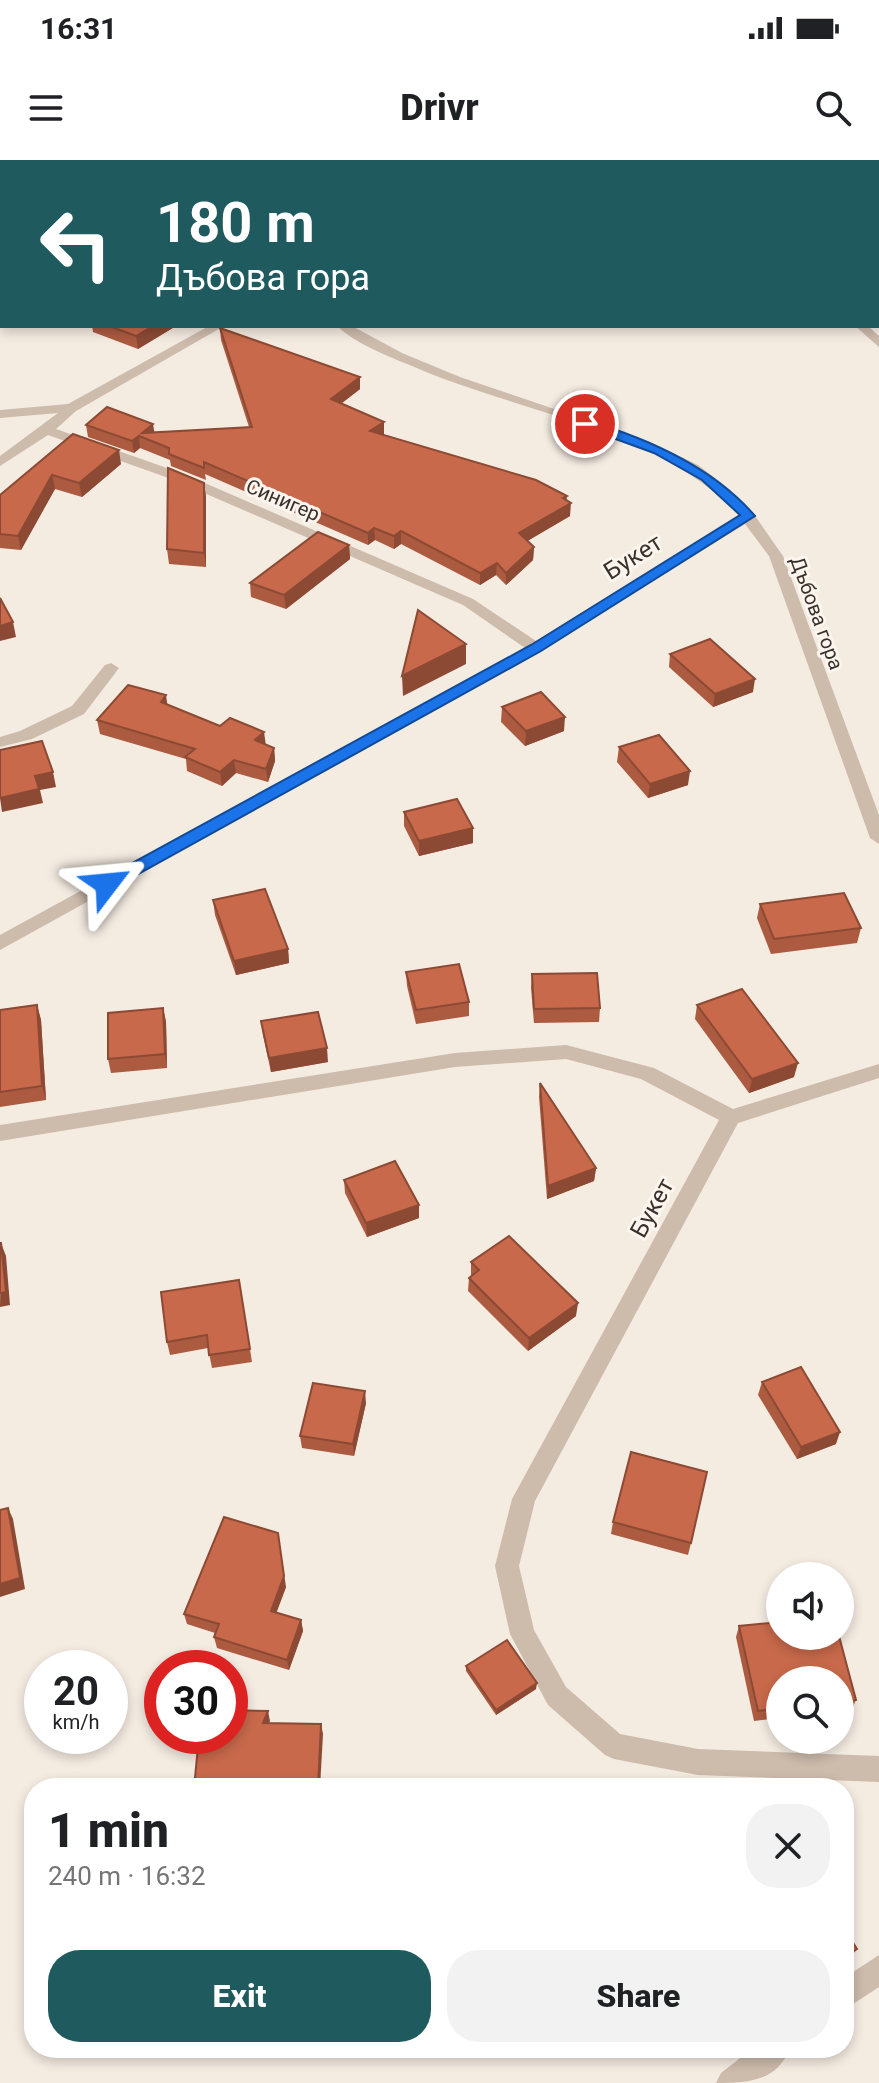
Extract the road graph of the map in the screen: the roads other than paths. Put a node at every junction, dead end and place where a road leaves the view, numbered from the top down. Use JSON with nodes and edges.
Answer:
{"nodes":[{"id":1,"x":214,"y":328,"type":"edge"},
{"id":2,"x":346,"y":328,"type":"edge"},
{"id":3,"x":863,"y":328,"type":"edge"},
{"id":4,"x":879,"y":343,"type":"edge"},
{"id":5,"x":71,"y":408,"type":"junction"},
{"id":6,"x":0,"y":414,"type":"edge"},
{"id":7,"x":47,"y":430,"type":"junction"},
{"id":8,"x":0,"y":462,"type":"edge"},
{"id":9,"x":748,"y":516,"type":"junction"},
{"id":10,"x":536,"y":648,"type":"junction"},
{"id":11,"x":111,"y":668,"type":"dead end"},
{"id":12,"x":0,"y":742,"type":"edge"},
{"id":13,"x":879,"y":838,"type":"edge"},
{"id":14,"x":0,"y":943,"type":"edge"},
{"id":15,"x":879,"y":1071,"type":"edge"},
{"id":16,"x":731,"y":1117,"type":"junction"},
{"id":17,"x":0,"y":1133,"type":"edge"},
{"id":18,"x":879,"y":1769,"type":"edge"},
{"id":19,"x":879,"y":1969,"type":"edge"},
{"id":20,"x":854,"y":1988,"type":"edge"},
{"id":21,"x":763,"y":2058,"type":"edge"},
{"id":22,"x":731,"y":2083,"type":"edge"}],
"edges":[{"from":1,"to":5,"type":"street"},
{"from":2,"to":9,"type":"street","name":"Дъбова гора"},
{"from":3,"to":4,"type":"street"},
{"from":5,"to":6,"type":"street"},
{"from":5,"to":7,"type":"street"},
{"from":7,"to":8,"type":"street"},
{"from":7,"to":10,"type":"street","name":"Синигер"},
{"from":9,"to":10,"type":"street","name":"Букет"},
{"from":9,"to":13,"type":"street","name":"Дъбова гора"},
{"from":10,"to":14,"type":"street","name":"Букет"},
{"from":11,"to":12,"type":"street"},
{"from":15,"to":16,"type":"street"},
{"from":16,"to":17,"type":"street"},
{"from":16,"to":18,"type":"street","name":"Букет"},
{"from":19,"to":20,"type":"street"},
{"from":21,"to":22,"type":"street"}]}
